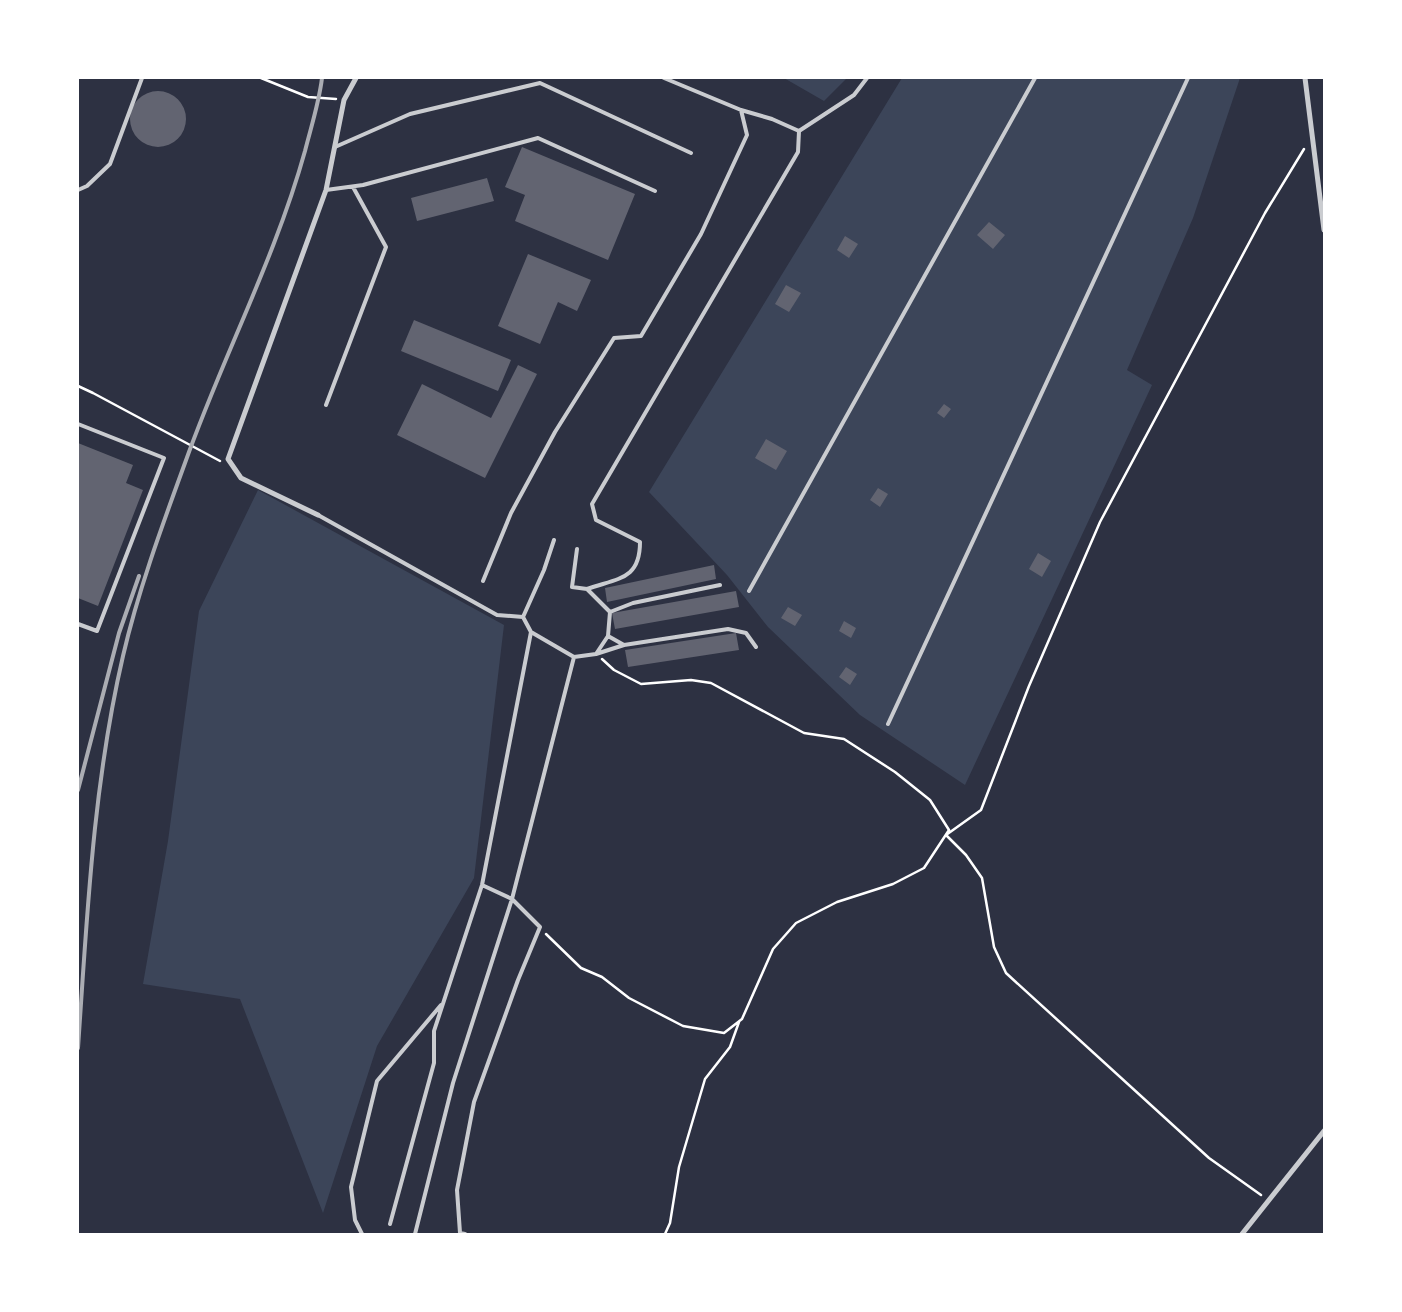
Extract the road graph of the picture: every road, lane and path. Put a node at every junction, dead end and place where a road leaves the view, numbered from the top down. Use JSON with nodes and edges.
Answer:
{"nodes":[{"id":1,"x":142,"y":78,"type":"edge"},
{"id":2,"x":261,"y":78,"type":"edge"},
{"id":3,"x":356,"y":78,"type":"edge"},
{"id":4,"x":664,"y":78,"type":"edge"},
{"id":5,"x":867,"y":78,"type":"edge"},
{"id":6,"x":1035,"y":78,"type":"edge"},
{"id":7,"x":1188,"y":78,"type":"edge"},
{"id":8,"x":1305,"y":78,"type":"edge"},
{"id":9,"x":344,"y":100,"type":"junction"},
{"id":10,"x":741,"y":110,"type":"junction"},
{"id":11,"x":800,"y":131,"type":"junction"},
{"id":12,"x":1313,"y":135,"type":"junction"},
{"id":13,"x":335,"y":147,"type":"junction"},
{"id":14,"x":692,"y":153,"type":"dead end"},
{"id":15,"x":353,"y":187,"type":"junction"},
{"id":16,"x":78,"y":190,"type":"edge"},
{"id":17,"x":326,"y":190,"type":"junction"},
{"id":18,"x":655,"y":191,"type":"dead end"},
{"id":19,"x":1324,"y":230,"type":"edge"},
{"id":20,"x":78,"y":386,"type":"edge"},
{"id":21,"x":326,"y":405,"type":"dead end"},
{"id":22,"x":78,"y":424,"type":"edge"},
{"id":23,"x":233,"y":466,"type":"junction"},
{"id":24,"x":318,"y":515,"type":"joint"},
{"id":25,"x":554,"y":540,"type":"dead end"},
{"id":26,"x":577,"y":549,"type":"dead end"},
{"id":27,"x":483,"y":581,"type":"dead end"},
{"id":28,"x":720,"y":585,"type":"dead end"},
{"id":29,"x":587,"y":589,"type":"junction"},
{"id":30,"x":749,"y":591,"type":"dead end"},
{"id":31,"x":610,"y":612,"type":"junction"},
{"id":32,"x":523,"y":617,"type":"junction"},
{"id":33,"x":78,"y":624,"type":"edge"},
{"id":34,"x":531,"y":632,"type":"junction"},
{"id":35,"x":608,"y":636,"type":"junction"},
{"id":36,"x":624,"y":645,"type":"junction"},
{"id":37,"x":756,"y":647,"type":"dead end"},
{"id":38,"x":596,"y":654,"type":"junction"},
{"id":39,"x":574,"y":657,"type":"junction"},
{"id":40,"x":888,"y":724,"type":"dead end"},
{"id":41,"x":946,"y":835,"type":"junction"},
{"id":42,"x":482,"y":885,"type":"junction"},
{"id":43,"x":512,"y":899,"type":"junction"},
{"id":44,"x":540,"y":927,"type":"junction"},
{"id":45,"x":443,"y":1004,"type":"junction"},
{"id":46,"x":740,"y":1021,"type":"junction"},
{"id":47,"x":1324,"y":1131,"type":"edge"},
{"id":48,"x":1269,"y":1200,"type":"junction"},
{"id":49,"x":390,"y":1224,"type":"dead end"},
{"id":50,"x":362,"y":1234,"type":"edge"},
{"id":51,"x":415,"y":1234,"type":"edge"},
{"id":52,"x":465,"y":1234,"type":"edge"},
{"id":53,"x":665,"y":1234,"type":"edge"},
{"id":54,"x":1242,"y":1234,"type":"edge"}],
"edges":[{"from":1,"to":16,"type":"lane"},
{"from":2,"to":9,"type":"path"},
{"from":3,"to":9,"type":"street"},
{"from":4,"to":10,"type":"lane"},
{"from":5,"to":11,"type":"lane"},
{"from":6,"to":30,"type":"lane"},
{"from":7,"to":40,"type":"lane"},
{"from":8,"to":12,"type":"street"},
{"from":9,"to":13,"type":"street"},
{"from":10,"to":11,"type":"lane"},
{"from":10,"to":27,"type":"lane"},
{"from":11,"to":29,"type":"lane"},
{"from":12,"to":19,"type":"street"},
{"from":12,"to":41,"type":"path"},
{"from":13,"to":14,"type":"lane"},
{"from":13,"to":17,"type":"street"},
{"from":15,"to":17,"type":"lane"},
{"from":15,"to":18,"type":"lane"},
{"from":15,"to":21,"type":"lane"},
{"from":17,"to":23,"type":"street"},
{"from":20,"to":23,"type":"path"},
{"from":22,"to":33,"type":"lane"},
{"from":23,"to":24,"type":"street"},
{"from":24,"to":32,"type":"lane"},
{"from":25,"to":32,"type":"lane"},
{"from":26,"to":29,"type":"lane"},
{"from":28,"to":31,"type":"lane"},
{"from":29,"to":31,"type":"lane"},
{"from":31,"to":35,"type":"lane"},
{"from":32,"to":34,"type":"lane"},
{"from":34,"to":39,"type":"lane"},
{"from":34,"to":42,"type":"lane"},
{"from":35,"to":36,"type":"lane"},
{"from":35,"to":38,"type":"lane"},
{"from":36,"to":37,"type":"lane"},
{"from":36,"to":38,"type":"lane"},
{"from":38,"to":39,"type":"lane"},
{"from":38,"to":41,"type":"path"},
{"from":39,"to":43,"type":"lane"},
{"from":41,"to":46,"type":"path"},
{"from":41,"to":48,"type":"path"},
{"from":42,"to":43,"type":"lane"},
{"from":42,"to":45,"type":"lane"},
{"from":43,"to":44,"type":"lane"},
{"from":43,"to":51,"type":"lane"},
{"from":44,"to":46,"type":"path"},
{"from":44,"to":52,"type":"lane"},
{"from":45,"to":49,"type":"lane"},
{"from":45,"to":50,"type":"lane"},
{"from":46,"to":53,"type":"path"},
{"from":47,"to":48,"type":"street"},
{"from":48,"to":54,"type":"street"}]}
